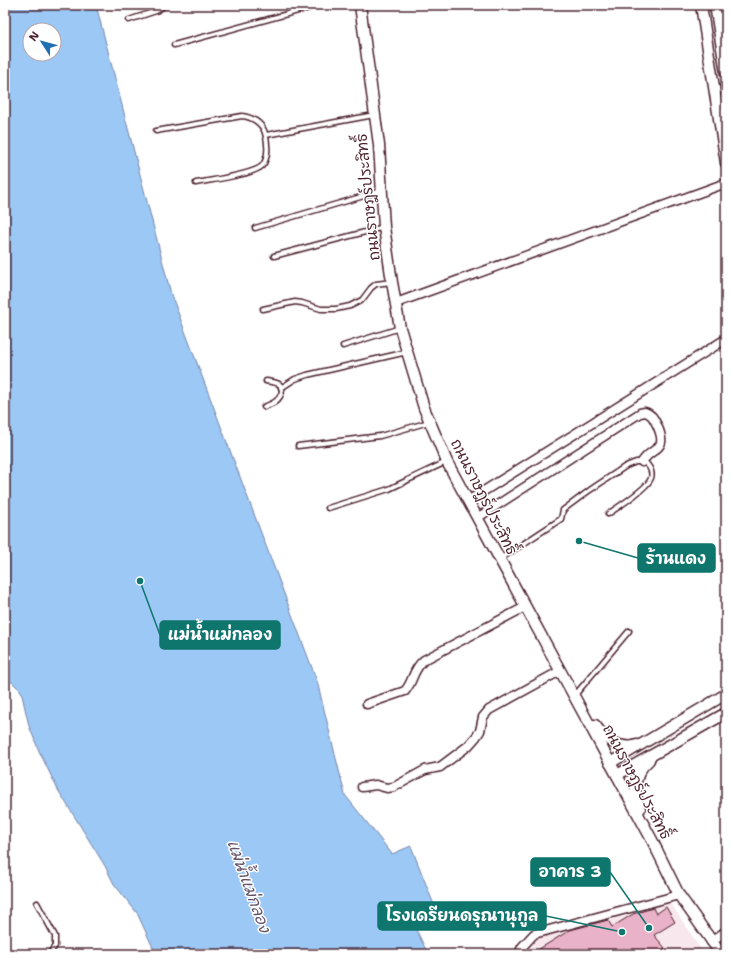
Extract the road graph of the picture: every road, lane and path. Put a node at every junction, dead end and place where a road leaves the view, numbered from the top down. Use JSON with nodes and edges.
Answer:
{"nodes":[{"id":1,"x":164,"y":5,"type":"edge"},
{"id":2,"x":320,"y":5,"type":"edge"},
{"id":3,"x":360,"y":5,"type":"edge"},
{"id":4,"x":700,"y":5,"type":"edge"},
{"id":5,"x":715,"y":5,"type":"edge"},
{"id":6,"x":129,"y":20,"type":"dead end"},
{"id":7,"x":174,"y":45,"type":"dead end"},
{"id":8,"x":726,"y":73,"type":"edge"},
{"id":9,"x":374,"y":115,"type":"junction"},
{"id":10,"x":156,"y":131,"type":"dead end"},
{"id":11,"x":266,"y":135,"type":"junction"},
{"id":12,"x":726,"y":163,"type":"edge"},
{"id":13,"x":196,"y":183,"type":"dead end"},
{"id":14,"x":726,"y":183,"type":"edge"},
{"id":15,"x":383,"y":191,"type":"junction"},
{"id":16,"x":384,"y":226,"type":"junction"},
{"id":17,"x":254,"y":228,"type":"dead end"},
{"id":18,"x":274,"y":256,"type":"dead end"},
{"id":19,"x":392,"y":282,"type":"junction"},
{"id":20,"x":396,"y":303,"type":"junction"},
{"id":21,"x":263,"y":309,"type":"dead end"},
{"id":22,"x":400,"y":328,"type":"junction"},
{"id":23,"x":726,"y":339,"type":"edge"},
{"id":24,"x":343,"y":346,"type":"dead end"},
{"id":25,"x":408,"y":352,"type":"junction"},
{"id":26,"x":266,"y":381,"type":"dead end"},
{"id":27,"x":281,"y":388,"type":"junction"},
{"id":28,"x":264,"y":407,"type":"dead end"},
{"id":29,"x":430,"y":422,"type":"junction"},
{"id":30,"x":298,"y":446,"type":"dead end"},
{"id":31,"x":447,"y":462,"type":"junction"},
{"id":32,"x":642,"y":462,"type":"junction"},
{"id":33,"x":468,"y":501,"type":"junction"},
{"id":34,"x":328,"y":508,"type":"dead end"},
{"id":35,"x":608,"y":514,"type":"dead end"},
{"id":36,"x":478,"y":518,"type":"junction"},
{"id":37,"x":499,"y":559,"type":"junction"},
{"id":38,"x":525,"y":607,"type":"junction"},
{"id":39,"x":629,"y":631,"type":"dead end"},
{"id":40,"x":560,"y":671,"type":"junction"},
{"id":41,"x":726,"y":694,"type":"edge"},
{"id":42,"x":574,"y":696,"type":"junction"},
{"id":43,"x":366,"y":704,"type":"dead end"},
{"id":44,"x":726,"y":712,"type":"edge"},
{"id":45,"x":653,"y":738,"type":"junction"},
{"id":46,"x":660,"y":751,"type":"junction"},
{"id":47,"x":610,"y":763,"type":"junction"},
{"id":48,"x":617,"y":775,"type":"junction"},
{"id":49,"x":362,"y":787,"type":"dead end"},
{"id":50,"x":652,"y":840,"type":"junction"},
{"id":51,"x":679,"y":895,"type":"junction"},
{"id":52,"x":37,"y":903,"type":"dead end"},
{"id":53,"x":726,"y":931,"type":"edge"},
{"id":54,"x":712,"y":942,"type":"junction"},
{"id":55,"x":49,"y":954,"type":"edge"},
{"id":56,"x":519,"y":954,"type":"edge"},
{"id":57,"x":721,"y":954,"type":"edge"}],
"edges":[{"from":1,"to":6,"type":"lane"},
{"from":2,"to":7,"type":"lane"},
{"from":3,"to":9,"type":"street","name":"ถนนราษฎร์ประสิทธิ์"},
{"from":4,"to":12,"type":"street"},
{"from":5,"to":8,"type":"street"},
{"from":9,"to":11,"type":"lane"},
{"from":9,"to":15,"type":"street","name":"ถนนราษฎร์ประสิทธิ์"},
{"from":10,"to":11,"type":"lane"},
{"from":11,"to":13,"type":"lane"},
{"from":14,"to":20,"type":"street"},
{"from":15,"to":16,"type":"street","name":"ถนนราษฎร์ประสิทธิ์"},
{"from":15,"to":17,"type":"lane"},
{"from":16,"to":18,"type":"lane"},
{"from":16,"to":19,"type":"street","name":"ถนนราษฎร์ประสิทธิ์"},
{"from":19,"to":20,"type":"street","name":"ถนนราษฎร์ประสิทธิ์"},
{"from":19,"to":21,"type":"lane"},
{"from":20,"to":22,"type":"street","name":"ถนนราษฎร์ประสิทธิ์"},
{"from":22,"to":24,"type":"lane"},
{"from":22,"to":25,"type":"street","name":"ถนนราษฎร์ประสิทธิ์"},
{"from":23,"to":33,"type":"street"},
{"from":25,"to":27,"type":"lane"},
{"from":25,"to":29,"type":"street","name":"ถนนราษฎร์ประสิทธิ์"},
{"from":26,"to":27,"type":"lane"},
{"from":27,"to":28,"type":"lane"},
{"from":29,"to":30,"type":"lane"},
{"from":29,"to":31,"type":"street","name":"ถนนราษฎร์ประสิทธิ์"},
{"from":31,"to":33,"type":"street","name":"ถนนราษฎร์ประสิทธิ์"},
{"from":31,"to":34,"type":"lane"},
{"from":32,"to":35,"type":"lane"},
{"from":32,"to":36,"type":"street"},
{"from":32,"to":37,"type":"lane"},
{"from":33,"to":36,"type":"street","name":"ถนนราษฎร์ประสิทธิ์"},
{"from":36,"to":37,"type":"street","name":"ถนนราษฎร์ประสิทธิ์"},
{"from":37,"to":38,"type":"street","name":"ถนนราษฎร์ประสิทธิ์"},
{"from":38,"to":40,"type":"street","name":"ถนนราษฎร์ประสิทธิ์"},
{"from":38,"to":43,"type":"street"},
{"from":39,"to":42,"type":"lane"},
{"from":40,"to":42,"type":"street","name":"ถนนราษฎร์ประสิทธิ์"},
{"from":40,"to":49,"type":"street"},
{"from":41,"to":45,"type":"street"},
{"from":42,"to":45,"type":"street"},
{"from":42,"to":47,"type":"street","name":"ถนนราษฎร์ประสิทธิ์"},
{"from":44,"to":46,"type":"street"},
{"from":45,"to":47,"type":"street"},
{"from":46,"to":48,"type":"street"},
{"from":46,"to":50,"type":"street"},
{"from":47,"to":48,"type":"street","name":"ถนนราษฎร์ประสิทธิ์"},
{"from":48,"to":50,"type":"street","name":"ถนนราษฎร์ประสิทธิ์"},
{"from":50,"to":51,"type":"street","name":"ถนนราษฎร์ประสิทธิ์"},
{"from":51,"to":54,"type":"street","name":"ถนนราษฎร์ประสิทธิ์"},
{"from":51,"to":56,"type":"street"},
{"from":52,"to":55,"type":"lane"},
{"from":53,"to":54,"type":"street"},
{"from":54,"to":57,"type":"street","name":"ถนนราษฎร์ประสิทธิ์"}]}
